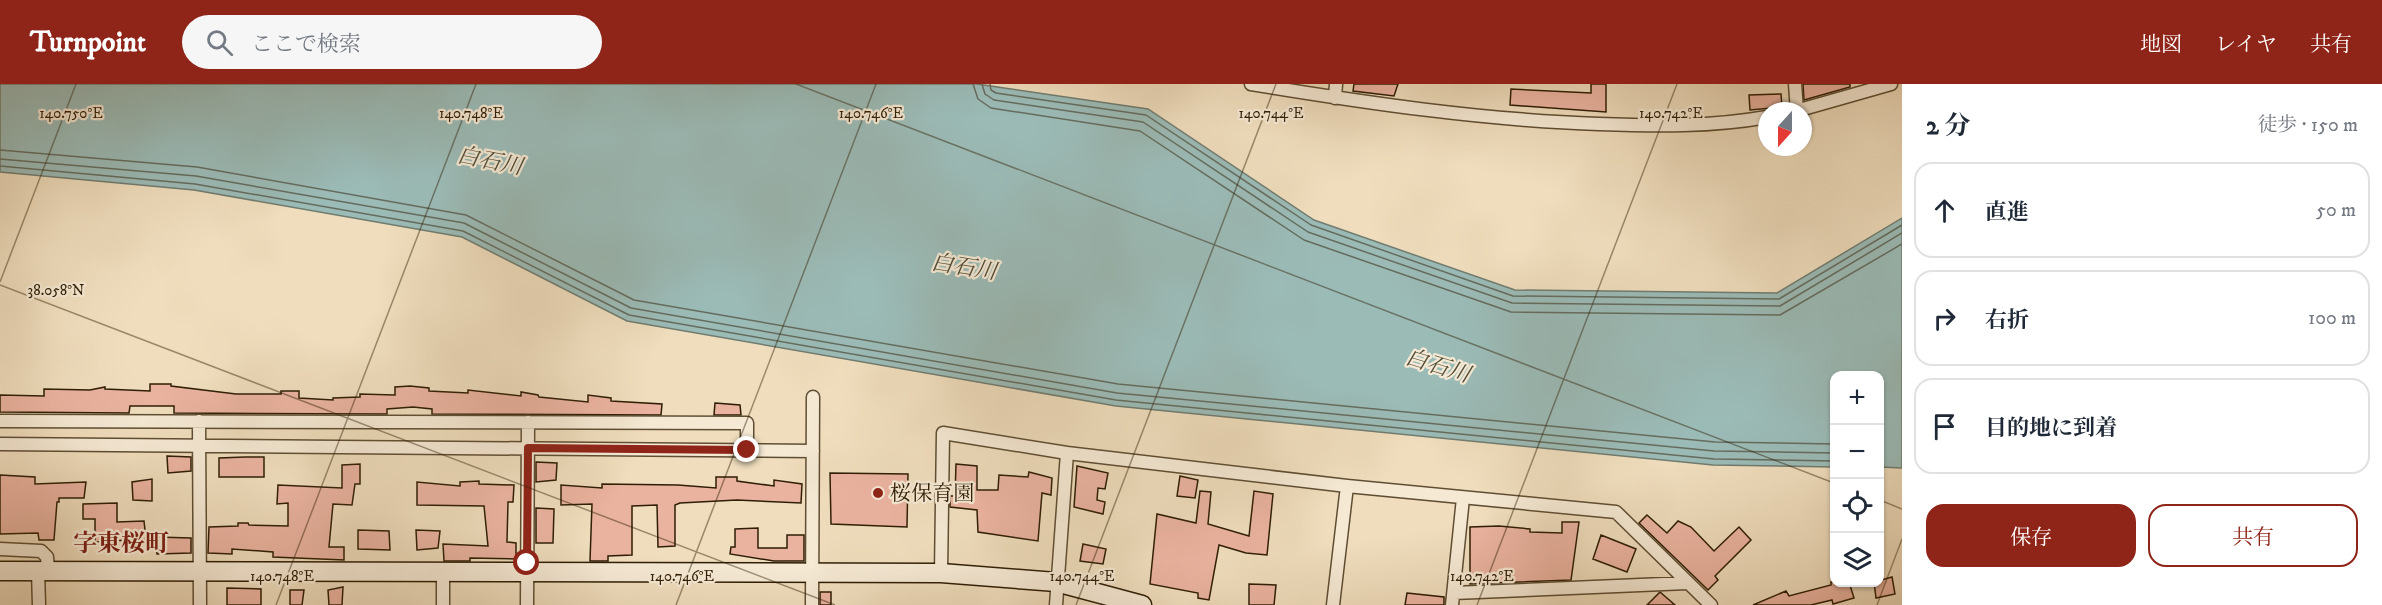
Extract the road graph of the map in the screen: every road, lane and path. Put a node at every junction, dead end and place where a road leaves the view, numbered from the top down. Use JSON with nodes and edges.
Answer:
{"nodes":[{"id":1,"x":1251,"y":84,"type":"edge"},
{"id":2,"x":1336,"y":84,"type":"edge"},
{"id":3,"x":1795,"y":84,"type":"edge"},
{"id":4,"x":1891,"y":84,"type":"edge"},
{"id":5,"x":1335,"y":98,"type":"junction"},
{"id":6,"x":1796,"y":102,"type":"edge"},
{"id":7,"x":1812,"y":107,"type":"edge"},
{"id":8,"x":1758,"y":118,"type":"edge"},
{"id":9,"x":813,"y":397,"type":"dead end"},
{"id":10,"x":0,"y":420,"type":"edge"},
{"id":11,"x":199,"y":421,"type":"junction"},
{"id":12,"x":528,"y":422,"type":"junction"},
{"id":13,"x":0,"y":444,"type":"edge"},
{"id":14,"x":199,"y":446,"type":"junction"},
{"id":15,"x":528,"y":448,"type":"junction"},
{"id":16,"x":747,"y":450,"type":"junction"},
{"id":17,"x":813,"y":451,"type":"junction"},
{"id":18,"x":1067,"y":453,"type":"junction"},
{"id":19,"x":1347,"y":486,"type":"junction"},
{"id":20,"x":1463,"y":498,"type":"junction"},
{"id":21,"x":0,"y":549,"type":"edge"},
{"id":22,"x":0,"y":571,"type":"edge"},
{"id":23,"x":43,"y":571,"type":"junction"},
{"id":24,"x":527,"y":572,"type":"junction"},
{"id":25,"x":201,"y":573,"type":"junction"},
{"id":26,"x":443,"y":573,"type":"junction"},
{"id":27,"x":812,"y":573,"type":"junction"},
{"id":28,"x":941,"y":573,"type":"junction"},
{"id":29,"x":1056,"y":582,"type":"junction"},
{"id":30,"x":1687,"y":583,"type":"junction"},
{"id":31,"x":1453,"y":599,"type":"edge"},
{"id":32,"x":39,"y":605,"type":"edge"},
{"id":33,"x":200,"y":605,"type":"edge"},
{"id":34,"x":443,"y":605,"type":"edge"},
{"id":35,"x":527,"y":605,"type":"edge"},
{"id":36,"x":812,"y":605,"type":"edge"},
{"id":37,"x":1056,"y":605,"type":"edge"},
{"id":38,"x":1142,"y":605,"type":"edge"},
{"id":39,"x":1333,"y":605,"type":"edge"},
{"id":40,"x":1711,"y":605,"type":"edge"}],
"edges":[{"from":1,"to":5,"type":"street"},
{"from":2,"to":5,"type":"street"},
{"from":3,"to":6,"type":"street"},
{"from":4,"to":7,"type":"street"},
{"from":5,"to":8,"type":"street"},
{"from":9,"to":17,"type":"street"},
{"from":10,"to":11,"type":"street"},
{"from":11,"to":12,"type":"street"},
{"from":11,"to":14,"type":"street"},
{"from":12,"to":15,"type":"street"},
{"from":12,"to":16,"type":"street"},
{"from":13,"to":14,"type":"street"},
{"from":14,"to":15,"type":"street"},
{"from":14,"to":25,"type":"street"},
{"from":15,"to":16,"type":"street"},
{"from":15,"to":24,"type":"street"},
{"from":16,"to":17,"type":"street"},
{"from":17,"to":27,"type":"street"},
{"from":18,"to":19,"type":"street"},
{"from":18,"to":28,"type":"street"},
{"from":18,"to":29,"type":"street"},
{"from":19,"to":20,"type":"street"},
{"from":19,"to":39,"type":"street"},
{"from":20,"to":30,"type":"street"},
{"from":20,"to":31,"type":"street"},
{"from":21,"to":23,"type":"street"},
{"from":22,"to":23,"type":"street"},
{"from":23,"to":25,"type":"street"},
{"from":23,"to":32,"type":"street"},
{"from":24,"to":26,"type":"street"},
{"from":24,"to":27,"type":"street"},
{"from":24,"to":35,"type":"street"},
{"from":25,"to":26,"type":"street"},
{"from":25,"to":33,"type":"street"},
{"from":26,"to":34,"type":"street"},
{"from":27,"to":28,"type":"street"},
{"from":27,"to":36,"type":"street"},
{"from":28,"to":29,"type":"street"},
{"from":29,"to":37,"type":"street"},
{"from":29,"to":38,"type":"street"},
{"from":30,"to":31,"type":"street"},
{"from":30,"to":40,"type":"street"}]}
